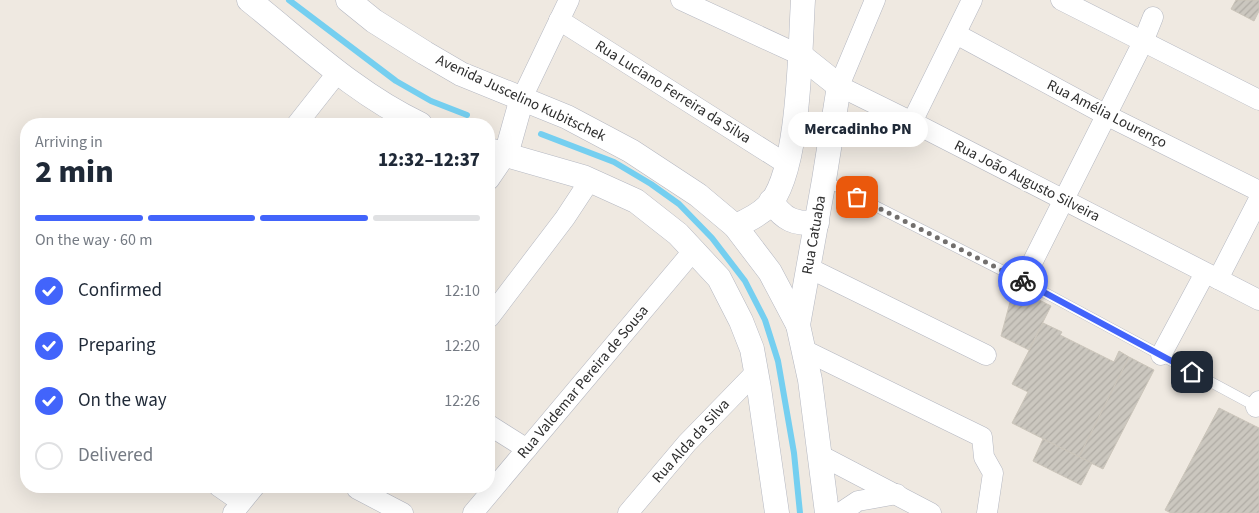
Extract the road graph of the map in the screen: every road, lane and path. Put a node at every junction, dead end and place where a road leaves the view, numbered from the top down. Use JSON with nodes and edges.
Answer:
{"nodes":[{"id":1,"x":249,"y":0,"type":"edge"},
{"id":2,"x":348,"y":0,"type":"edge"},
{"id":3,"x":569,"y":0,"type":"edge"},
{"id":4,"x":681,"y":0,"type":"edge"},
{"id":5,"x":803,"y":0,"type":"edge"},
{"id":6,"x":875,"y":0,"type":"edge"},
{"id":7,"x":972,"y":0,"type":"edge"},
{"id":8,"x":1061,"y":0,"type":"edge"},
{"id":9,"x":1152,"y":17,"type":"dead end"},
{"id":10,"x":559,"y":20,"type":"junction"},
{"id":11,"x":956,"y":34,"type":"junction"},
{"id":12,"x":1143,"y":42,"type":"junction"},
{"id":13,"x":800,"y":55,"type":"junction"},
{"id":14,"x":338,"y":72,"type":"junction"},
{"id":15,"x":839,"y":86,"type":"junction"},
{"id":16,"x":522,"y":98,"type":"junction"},
{"id":17,"x":1259,"y":100,"type":"edge"},
{"id":18,"x":1106,"y":115,"type":"junction"},
{"id":19,"x":302,"y":118,"type":"edge"},
{"id":20,"x":407,"y":118,"type":"edge"},
{"id":21,"x":912,"y":122,"type":"junction"},
{"id":22,"x":497,"y":153,"type":"edge"},
{"id":23,"x":788,"y":165,"type":"junction"},
{"id":24,"x":590,"y":180,"type":"junction"},
{"id":25,"x":824,"y":180,"type":"junction"},
{"id":26,"x":1259,"y":191,"type":"edge"},
{"id":27,"x":1259,"y":199,"type":"edge"},
{"id":28,"x":1064,"y":200,"type":"junction"},
{"id":29,"x":771,"y":201,"type":"junction"},
{"id":30,"x":817,"y":223,"type":"junction"},
{"id":31,"x":736,"y":226,"type":"junction"},
{"id":32,"x":693,"y":251,"type":"junction"},
{"id":33,"x":809,"y":268,"type":"junction"},
{"id":34,"x":1211,"y":276,"type":"junction"},
{"id":35,"x":1023,"y":281,"type":"junction"},
{"id":36,"x":1259,"y":300,"type":"edge"},
{"id":37,"x":495,"y":310,"type":"edge"},
{"id":38,"x":798,"y":325,"type":"junction"},
{"id":39,"x":804,"y":350,"type":"junction"},
{"id":40,"x":986,"y":355,"type":"dead end"},
{"id":41,"x":1161,"y":356,"type":"junction"},
{"id":42,"x":757,"y":371,"type":"junction"},
{"id":43,"x":1258,"y":405,"type":"edge"},
{"id":44,"x":495,"y":429,"type":"edge"},
{"id":45,"x":527,"y":449,"type":"junction"},
{"id":46,"x":820,"y":455,"type":"junction"},
{"id":47,"x":495,"y":486,"type":"edge"},
{"id":48,"x":224,"y":493,"type":"edge"},
{"id":49,"x":249,"y":493,"type":"edge"},
{"id":50,"x":358,"y":493,"type":"edge"},
{"id":51,"x":365,"y":493,"type":"edge"},
{"id":52,"x":489,"y":493,"type":"edge"},
{"id":53,"x":897,"y":494,"type":"junction"},
{"id":54,"x":237,"y":508,"type":"edge"},
{"id":55,"x":368,"y":513,"type":"edge"},
{"id":56,"x":403,"y":513,"type":"edge"},
{"id":57,"x":472,"y":513,"type":"edge"},
{"id":58,"x":628,"y":513,"type":"edge"},
{"id":59,"x":777,"y":513,"type":"edge"},
{"id":60,"x":827,"y":513,"type":"edge"},
{"id":61,"x":840,"y":513,"type":"edge"},
{"id":62,"x":931,"y":513,"type":"edge"},
{"id":63,"x":987,"y":513,"type":"edge"}],
"edges":[{"from":1,"to":14,"type":"street"},
{"from":2,"to":16,"type":"street","name":"Avenida Juscelino Kubitschek"},
{"from":3,"to":10,"type":"street"},
{"from":4,"to":13,"type":"street"},
{"from":5,"to":13,"type":"street"},
{"from":6,"to":15,"type":"street"},
{"from":7,"to":11,"type":"street"},
{"from":8,"to":12,"type":"street"},
{"from":9,"to":12,"type":"street"},
{"from":10,"to":16,"type":"street"},
{"from":10,"to":23,"type":"street","name":"Rua Luciano Ferreira da Silva"},
{"from":11,"to":18,"type":"street","name":"Rua Amélia Lourenço"},
{"from":11,"to":21,"type":"street"},
{"from":12,"to":17,"type":"street"},
{"from":12,"to":18,"type":"street"},
{"from":13,"to":15,"type":"street","name":"Rua João Augusto Silveira"},
{"from":13,"to":23,"type":"street"},
{"from":14,"to":19,"type":"street"},
{"from":14,"to":20,"type":"street"},
{"from":15,"to":21,"type":"street","name":"Rua João Augusto Silveira"},
{"from":15,"to":25,"type":"street","name":"Rua Catuaba"},
{"from":16,"to":22,"type":"street"},
{"from":16,"to":31,"type":"street","name":"Avenida Juscelino Kubitschek"},
{"from":18,"to":26,"type":"street","name":"Rua Amélia Lourenço"},
{"from":18,"to":28,"type":"street"},
{"from":21,"to":28,"type":"street","name":"Rua João Augusto Silveira"},
{"from":22,"to":24,"type":"street"},
{"from":23,"to":29,"type":"street"},
{"from":24,"to":32,"type":"street"},
{"from":24,"to":37,"type":"street"},
{"from":25,"to":30,"type":"street","name":"Rua Catuaba"},
{"from":25,"to":35,"type":"lane"},
{"from":27,"to":34,"type":"street"},
{"from":28,"to":34,"type":"street","name":"Rua João Augusto Silveira"},
{"from":28,"to":35,"type":"street"},
{"from":29,"to":30,"type":"street"},
{"from":29,"to":31,"type":"street"},
{"from":30,"to":33,"type":"street","name":"Rua Catuaba"},
{"from":31,"to":38,"type":"street","name":"Avenida Juscelino Kubitschek"},
{"from":32,"to":42,"type":"street"},
{"from":32,"to":45,"type":"street","name":"Rua Valdemar Pereira de Sousa"},
{"from":33,"to":38,"type":"street","name":"Rua Catuaba"},
{"from":33,"to":40,"type":"street"},
{"from":34,"to":36,"type":"street","name":"Rua João Augusto Silveira"},
{"from":34,"to":41,"type":"street"},
{"from":35,"to":41,"type":"lane"},
{"from":38,"to":39,"type":"street","name":"Avenida Juscelino Kubitschek"},
{"from":39,"to":46,"type":"street","name":"Avenida Juscelino Kubitschek"},
{"from":39,"to":63,"type":"street"},
{"from":41,"to":43,"type":"lane"},
{"from":42,"to":58,"type":"street","name":"Rua Alda da Silva"},
{"from":42,"to":59,"type":"street"},
{"from":44,"to":45,"type":"street"},
{"from":45,"to":47,"type":"street","name":"Rua Valdemar Pereira de Sousa"},
{"from":46,"to":53,"type":"street"},
{"from":46,"to":60,"type":"street","name":"Avenida Juscelino Kubitschek"},
{"from":48,"to":54,"type":"street"},
{"from":49,"to":54,"type":"street"},
{"from":50,"to":55,"type":"street"},
{"from":51,"to":56,"type":"street"},
{"from":52,"to":57,"type":"street","name":"Rua Valdemar Pereira de Sousa"},
{"from":53,"to":61,"type":"street"},
{"from":53,"to":62,"type":"street"}]}
